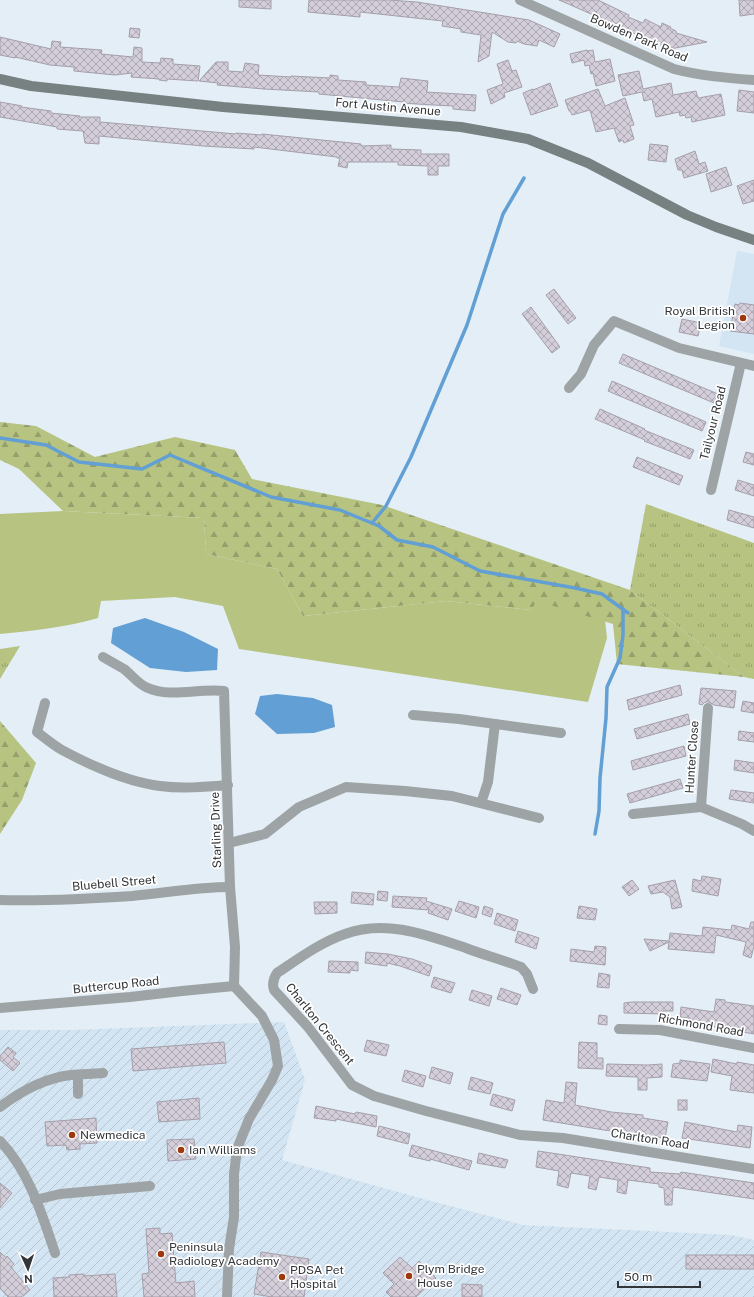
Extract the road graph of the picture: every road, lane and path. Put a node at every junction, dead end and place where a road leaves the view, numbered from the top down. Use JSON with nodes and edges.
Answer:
{"nodes":[{"id":1,"x":520,"y":0,"type":"edge"},
{"id":2,"x":0,"y":79,"type":"edge"},
{"id":3,"x":754,"y":80,"type":"edge"},
{"id":4,"x":754,"y":240,"type":"edge"},
{"id":5,"x":741,"y":363,"type":"junction"},
{"id":6,"x":754,"y":366,"type":"edge"},
{"id":7,"x":569,"y":388,"type":"dead end"},
{"id":8,"x":711,"y":490,"type":"dead end"},
{"id":9,"x":103,"y":657,"type":"dead end"},
{"id":10,"x":45,"y":703,"type":"dead end"},
{"id":11,"x":708,"y":708,"type":"dead end"},
{"id":12,"x":413,"y":715,"type":"dead end"},
{"id":13,"x":495,"y":724,"type":"junction"},
{"id":14,"x":561,"y":733,"type":"dead end"},
{"id":15,"x":228,"y":785,"type":"junction"},
{"id":16,"x":481,"y":803,"type":"junction"},
{"id":17,"x":701,"y":807,"type":"junction"},
{"id":18,"x":633,"y":814,"type":"dead end"},
{"id":19,"x":539,"y":818,"type":"dead end"},
{"id":20,"x":754,"y":831,"type":"edge"},
{"id":21,"x":229,"y":843,"type":"junction"},
{"id":22,"x":230,"y":887,"type":"junction"},
{"id":23,"x":0,"y":900,"type":"edge"},
{"id":24,"x":234,"y":986,"type":"junction"},
{"id":25,"x":533,"y":989,"type":"dead end"},
{"id":26,"x":0,"y":1008,"type":"edge"},
{"id":27,"x":619,"y":1029,"type":"dead end"},
{"id":28,"x":754,"y":1048,"type":"edge"},
{"id":29,"x":103,"y":1073,"type":"dead end"},
{"id":30,"x":78,"y":1075,"type":"junction"},
{"id":31,"x":78,"y":1094,"type":"dead end"},
{"id":32,"x":0,"y":1107,"type":"edge"},
{"id":33,"x":542,"y":1136,"type":"joint"},
{"id":34,"x":0,"y":1141,"type":"edge"},
{"id":35,"x":754,"y":1169,"type":"edge"},
{"id":36,"x":150,"y":1186,"type":"dead end"},
{"id":37,"x":35,"y":1200,"type":"junction"},
{"id":38,"x":55,"y":1253,"type":"dead end"},
{"id":39,"x":227,"y":1297,"type":"edge"}],
"edges":[{"from":1,"to":3,"type":"street","name":"Bowden Park Road"},
{"from":2,"to":4,"type":"main road","name":"Fort Austin Avenue"},
{"from":5,"to":6,"type":"street"},
{"from":5,"to":7,"type":"street"},
{"from":5,"to":8,"type":"street","name":"Tailyour Road"},
{"from":9,"to":15,"type":"street"},
{"from":10,"to":15,"type":"street","name":"Starling Drive"},
{"from":11,"to":17,"type":"street","name":"Hunter Close"},
{"from":12,"to":13,"type":"street"},
{"from":13,"to":14,"type":"street"},
{"from":13,"to":16,"type":"street"},
{"from":15,"to":21,"type":"street","name":"Starling Drive"},
{"from":16,"to":19,"type":"street"},
{"from":16,"to":21,"type":"street"},
{"from":17,"to":18,"type":"street","name":"Hunter Close"},
{"from":17,"to":20,"type":"street","name":"Hunter Close"},
{"from":21,"to":22,"type":"street","name":"Starling Drive"},
{"from":22,"to":23,"type":"street","name":"Bluebell Street"},
{"from":22,"to":24,"type":"street","name":"Starling Drive"},
{"from":24,"to":26,"type":"street","name":"Buttercup Road"},
{"from":24,"to":39,"type":"street"},
{"from":25,"to":33,"type":"street","name":"Charlton Crescent"},
{"from":27,"to":28,"type":"street","name":"Richmond Road"},
{"from":29,"to":30,"type":"street"},
{"from":30,"to":31,"type":"street"},
{"from":30,"to":32,"type":"street"},
{"from":33,"to":35,"type":"street","name":"Charlton Road"},
{"from":34,"to":37,"type":"street"},
{"from":36,"to":37,"type":"street"},
{"from":37,"to":38,"type":"street"}]}
